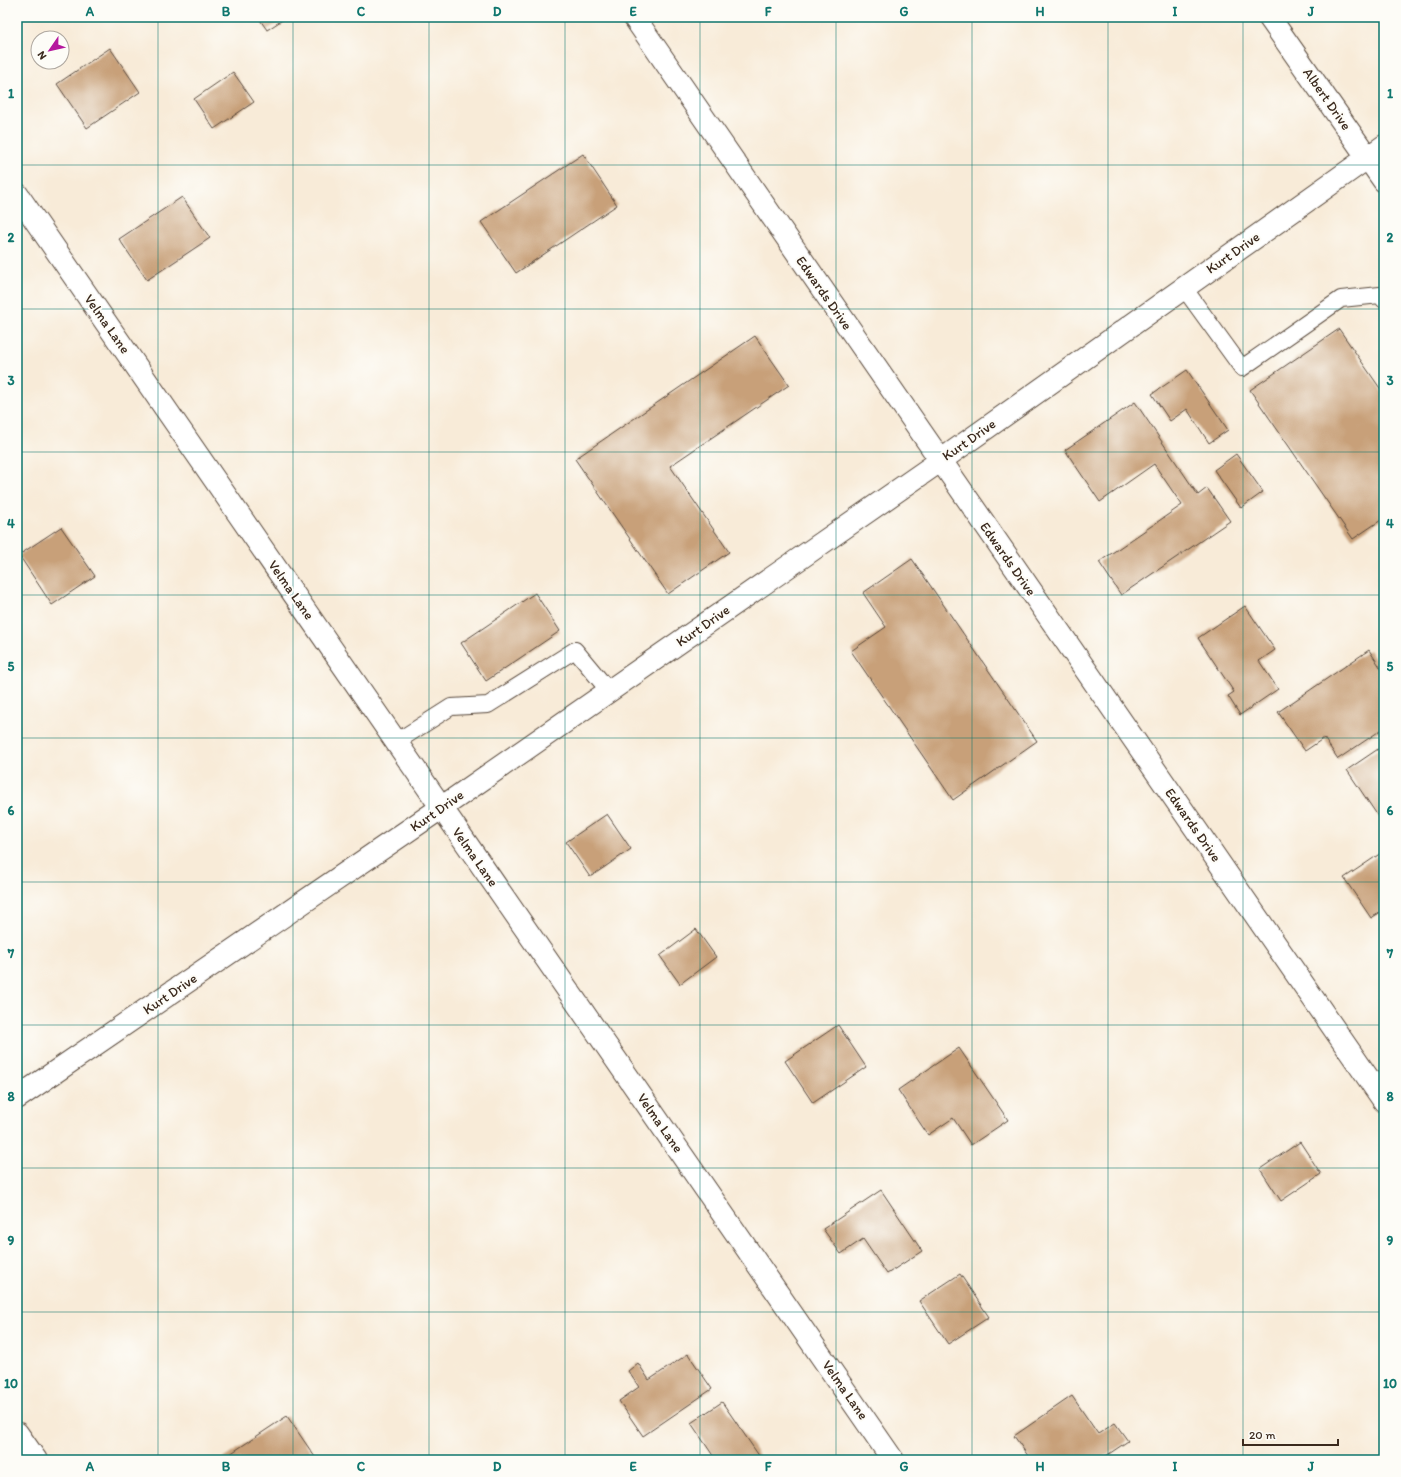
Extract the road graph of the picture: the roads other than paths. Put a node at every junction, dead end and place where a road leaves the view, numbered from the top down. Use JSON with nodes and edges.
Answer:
{"nodes":[{"id":1,"x":634,"y":17,"type":"edge"},
{"id":2,"x":1269,"y":17,"type":"edge"},
{"id":3,"x":1376,"y":152,"type":"edge"},
{"id":4,"x":1384,"y":180,"type":"edge"},
{"id":5,"x":17,"y":194,"type":"edge"},
{"id":6,"x":1184,"y":288,"type":"junction"},
{"id":7,"x":1384,"y":300,"type":"edge"},
{"id":8,"x":940,"y":461,"type":"junction"},
{"id":9,"x":609,"y":691,"type":"junction"},
{"id":10,"x":396,"y":742,"type":"junction"},
{"id":11,"x":441,"y":808,"type":"junction"},
{"id":12,"x":17,"y":1098,"type":"edge"},
{"id":13,"x":1384,"y":1101,"type":"edge"},
{"id":14,"x":17,"y":1433,"type":"edge"},
{"id":15,"x":36,"y":1460,"type":"edge"},
{"id":16,"x":893,"y":1460,"type":"edge"}],
"edges":[{"from":1,"to":8,"type":"street","name":"Edwards Drive"},
{"from":2,"to":3,"type":"street","name":"Albert Drive"},
{"from":3,"to":4,"type":"street","name":"Albert Drive"},
{"from":3,"to":6,"type":"street","name":"Kurt Drive"},
{"from":5,"to":10,"type":"street","name":"Velma Lane"},
{"from":6,"to":7,"type":"lane"},
{"from":6,"to":8,"type":"street","name":"Kurt Drive"},
{"from":8,"to":9,"type":"street","name":"Kurt Drive"},
{"from":8,"to":13,"type":"street","name":"Edwards Drive"},
{"from":9,"to":10,"type":"lane"},
{"from":9,"to":11,"type":"street","name":"Kurt Drive"},
{"from":10,"to":11,"type":"street","name":"Velma Lane"},
{"from":11,"to":12,"type":"street","name":"Kurt Drive"},
{"from":11,"to":16,"type":"street","name":"Velma Lane"},
{"from":14,"to":15,"type":"street"}]}
